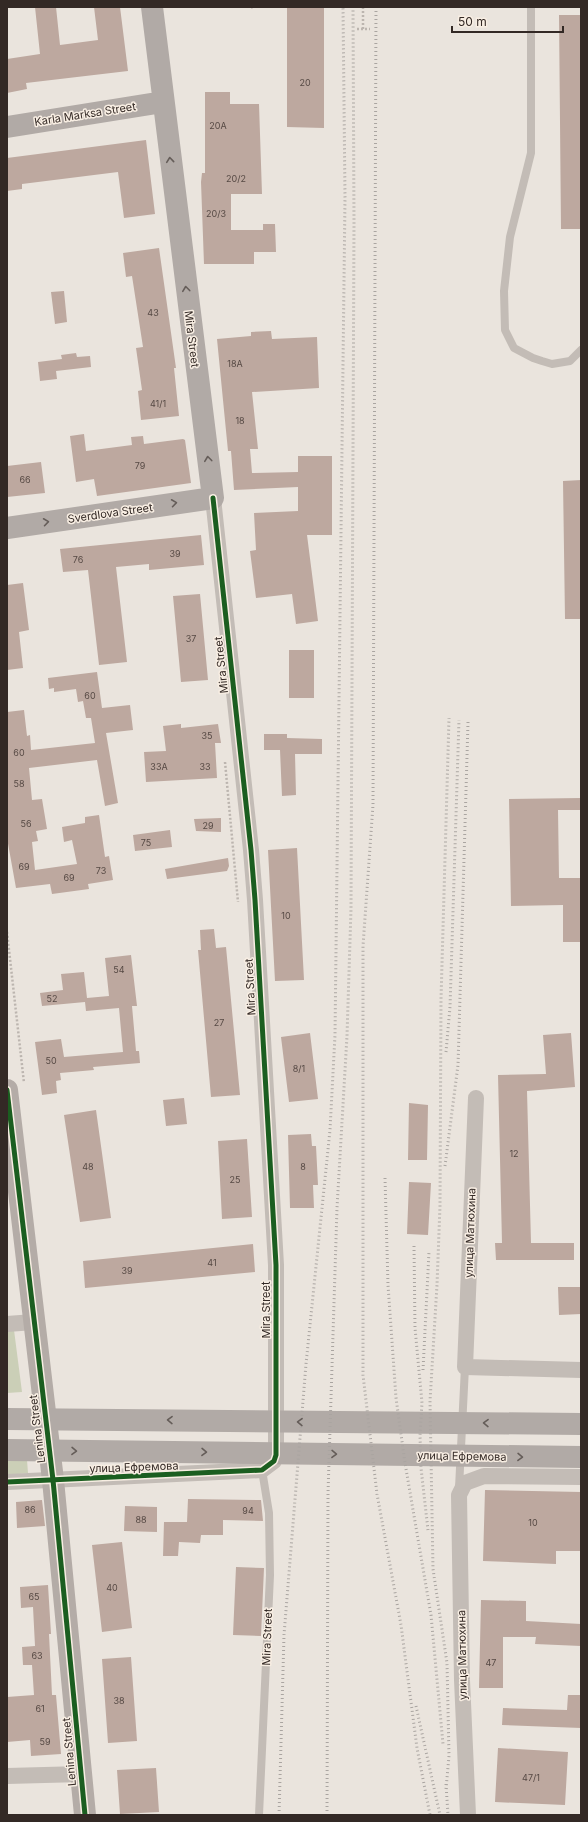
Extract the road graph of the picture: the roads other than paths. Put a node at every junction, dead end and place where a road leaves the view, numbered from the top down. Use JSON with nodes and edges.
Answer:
{"nodes":[{"id":1,"x":152,"y":7,"type":"edge"},
{"id":2,"x":531,"y":7,"type":"edge"},
{"id":3,"x":163,"y":102,"type":"junction"},
{"id":4,"x":7,"y":127,"type":"edge"},
{"id":5,"x":581,"y":350,"type":"edge"},
{"id":6,"x":213,"y":498,"type":"junction"},
{"id":7,"x":7,"y":528,"type":"edge"},
{"id":8,"x":7,"y":1090,"type":"edge"},
{"id":9,"x":476,"y":1098,"type":"dead end"},
{"id":10,"x":34,"y":1322,"type":"junction"},
{"id":11,"x":7,"y":1324,"type":"edge"},
{"id":12,"x":465,"y":1367,"type":"junction"},
{"id":13,"x":581,"y":1370,"type":"edge"},
{"id":14,"x":7,"y":1419,"type":"edge"},
{"id":15,"x":581,"y":1424,"type":"edge"},
{"id":16,"x":7,"y":1450,"type":"edge"},
{"id":17,"x":581,"y":1457,"type":"edge"},
{"id":18,"x":262,"y":1470,"type":"junction"},
{"id":19,"x":581,"y":1477,"type":"edge"},
{"id":20,"x":53,"y":1480,"type":"junction"},
{"id":21,"x":7,"y":1482,"type":"edge"},
{"id":22,"x":459,"y":1495,"type":"junction"},
{"id":23,"x":82,"y":1774,"type":"junction"},
{"id":24,"x":7,"y":1776,"type":"edge"},
{"id":25,"x":85,"y":1815,"type":"edge"},
{"id":26,"x":258,"y":1815,"type":"edge"},
{"id":27,"x":468,"y":1815,"type":"edge"}],
"edges":[{"from":1,"to":3,"type":"main road","name":"Mira Street"},
{"from":2,"to":5,"type":"lane"},
{"from":3,"to":4,"type":"main road","name":"Karla Marksa Street"},
{"from":6,"to":3,"type":"main road","name":"Mira Street","one_way":true},
{"from":7,"to":6,"type":"main road","name":"Sverdlova Street","one_way":true},
{"from":6,"to":18,"type":"street","name":"Mira Street"},
{"from":8,"to":10,"type":"street","name":"Lenina Street"},
{"from":9,"to":12,"type":"street","name":"улица Матюхина"},
{"from":10,"to":11,"type":"street"},
{"from":10,"to":20,"type":"street","name":"Lenina Street"},
{"from":12,"to":13,"type":"street"},
{"from":12,"to":22,"type":"lane"},
{"from":15,"to":14,"type":"main road","one_way":true},
{"from":16,"to":17,"type":"main road","name":"улица Ефремова","one_way":true},
{"from":18,"to":20,"type":"street","name":"улица Ефремова"},
{"from":18,"to":26,"type":"lane","name":"Mira Street"},
{"from":19,"to":22,"type":"street"},
{"from":20,"to":21,"type":"street","name":"улица Ефремова"},
{"from":20,"to":23,"type":"street","name":"Lenina Street"},
{"from":22,"to":27,"type":"street","name":"улица Матюхина"},
{"from":23,"to":24,"type":"street"},
{"from":23,"to":25,"type":"street","name":"Lenina Street"}]}
